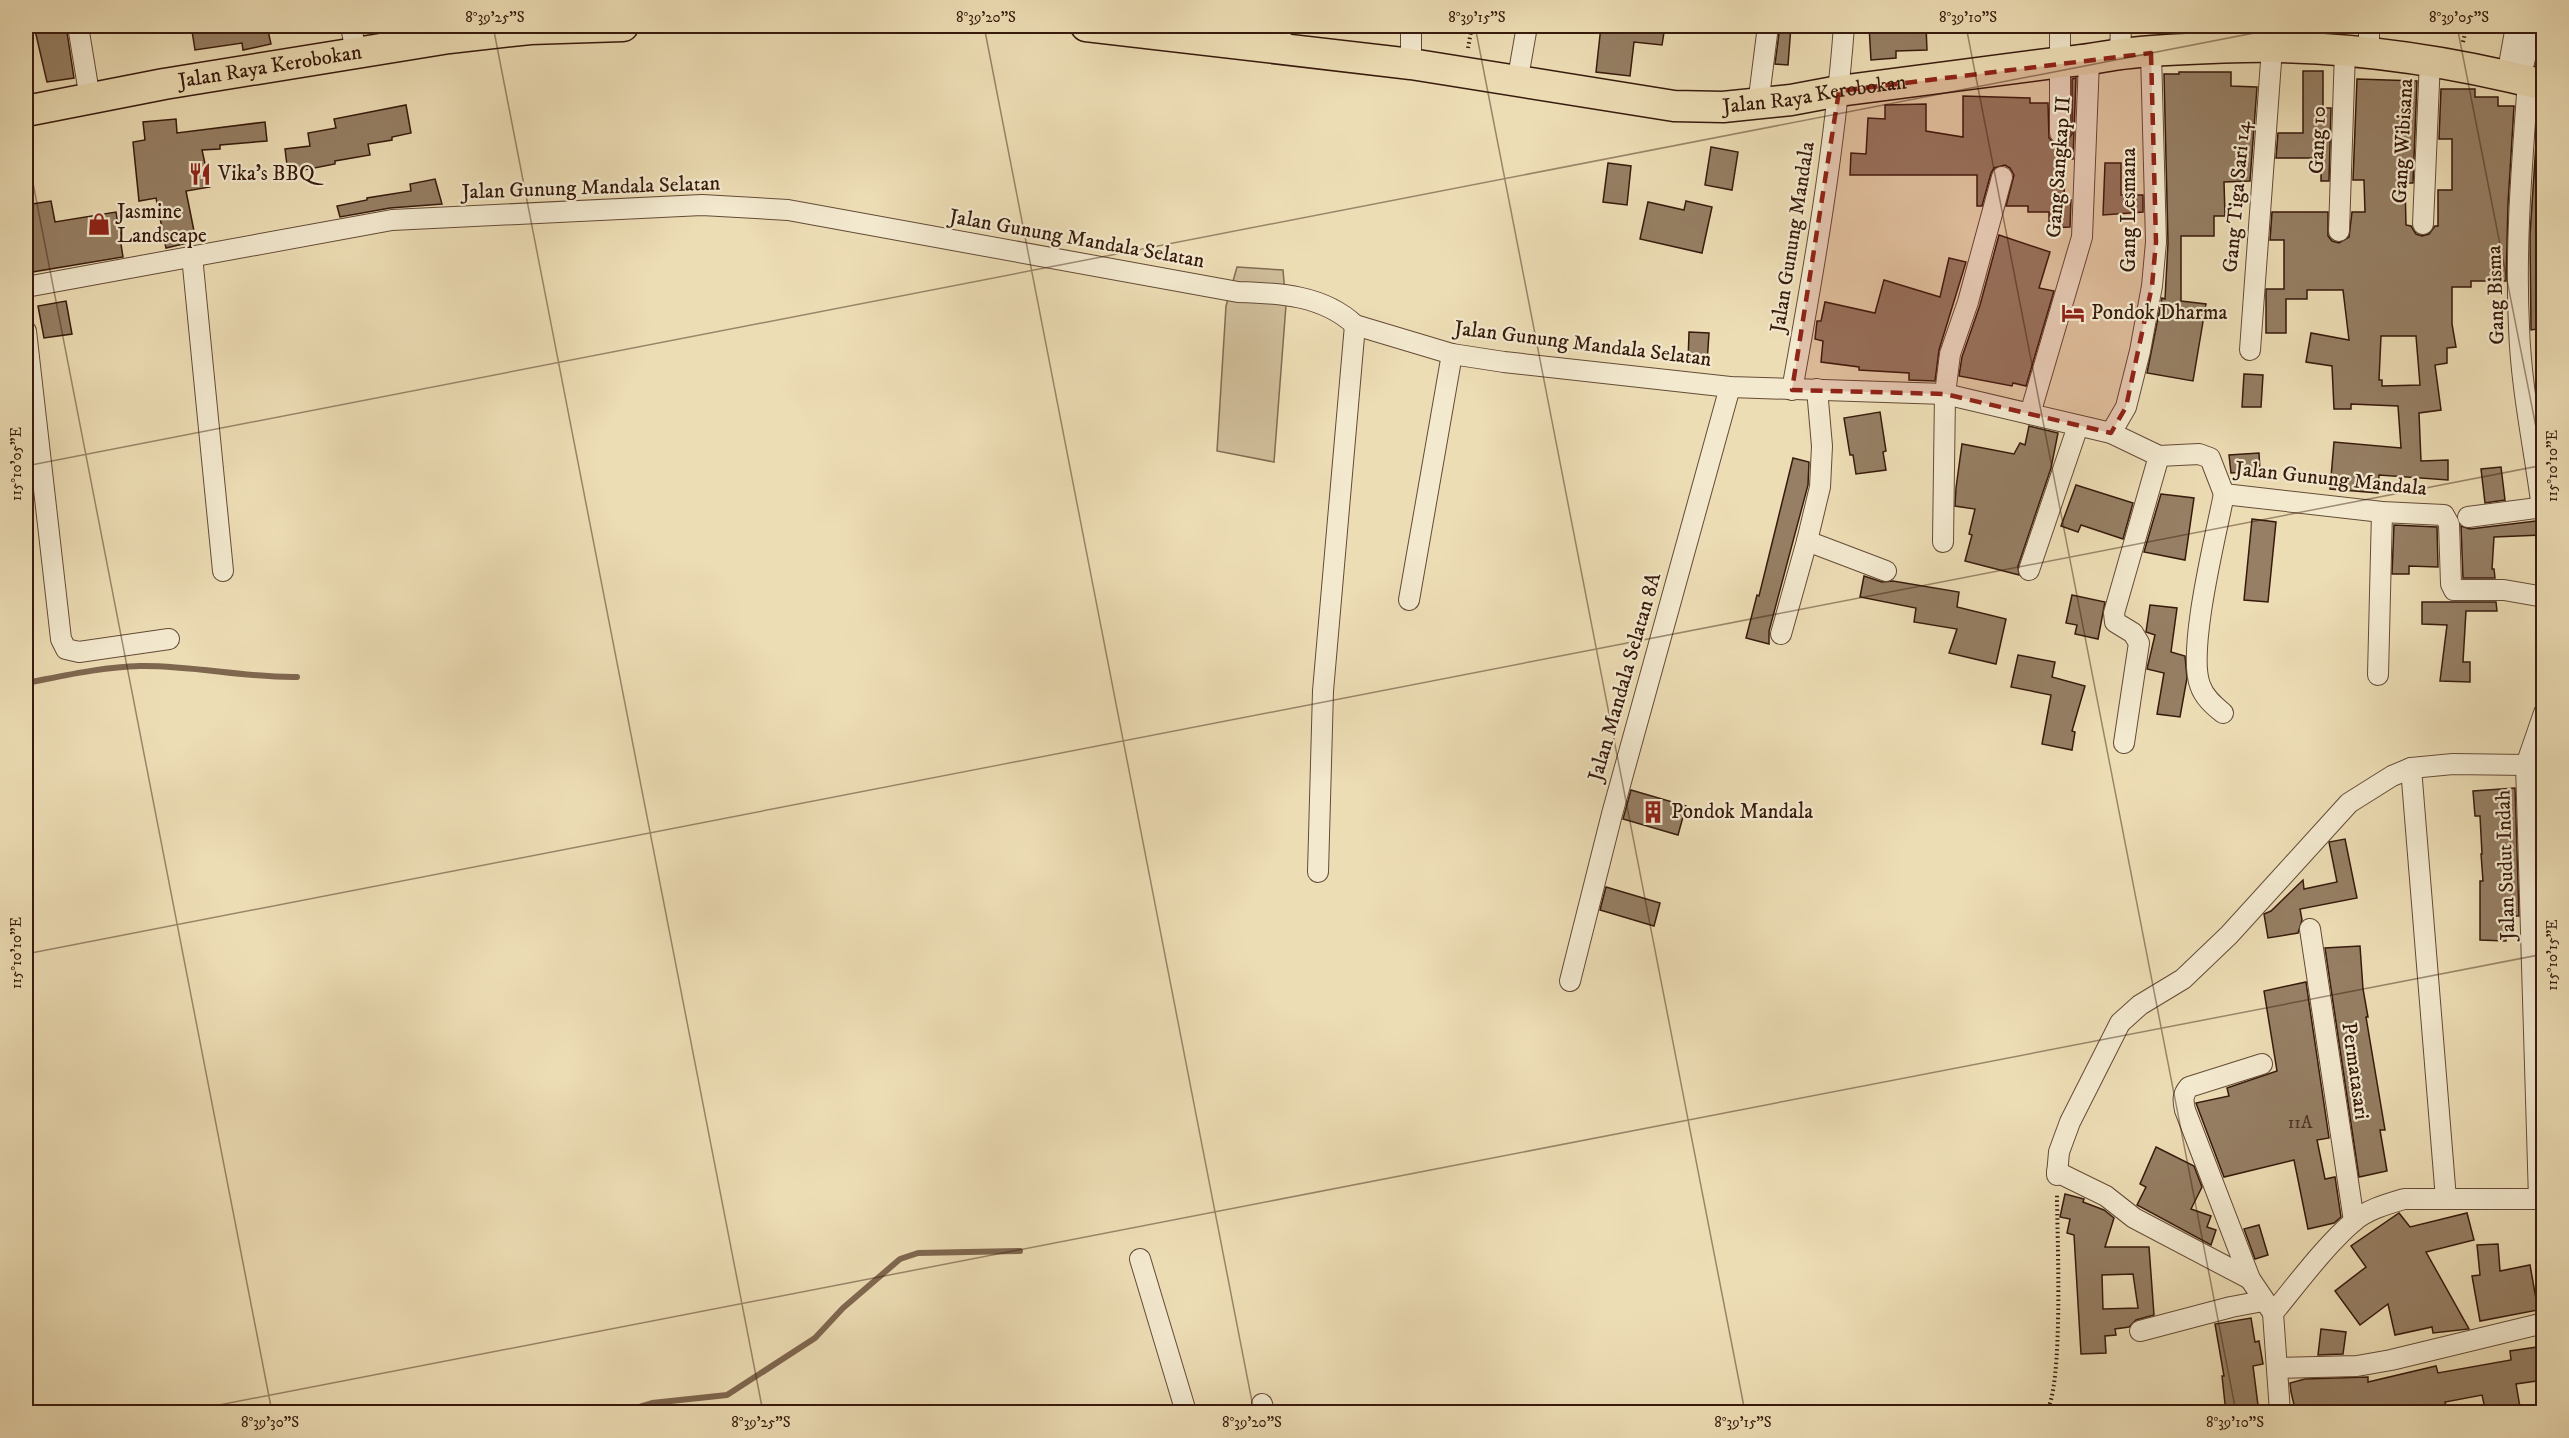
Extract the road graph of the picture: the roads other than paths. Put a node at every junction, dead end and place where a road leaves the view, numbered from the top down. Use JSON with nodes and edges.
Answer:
{"nodes":[{"id":1,"x":78,"y":26,"type":"edge"},
{"id":2,"x":623,"y":26,"type":"edge"},
{"id":3,"x":1086,"y":26,"type":"edge"},
{"id":4,"x":1411,"y":26,"type":"edge"},
{"id":5,"x":1527,"y":26,"type":"edge"},
{"id":6,"x":1768,"y":26,"type":"edge"},
{"id":7,"x":1844,"y":26,"type":"edge"},
{"id":8,"x":2060,"y":26,"type":"edge"},
{"id":9,"x":2516,"y":26,"type":"edge"},
{"id":10,"x":2533,"y":26,"type":"edge"},
{"id":11,"x":540,"y":27,"type":"edge"},
{"id":12,"x":1119,"y":27,"type":"edge"},
{"id":13,"x":448,"y":32,"type":"edge"},
{"id":14,"x":1280,"y":36,"type":"edge"},
{"id":15,"x":353,"y":39,"type":"edge"},
{"id":16,"x":2120,"y":40,"type":"edge"},
{"id":17,"x":2255,"y":40,"type":"edge"},
{"id":18,"x":2361,"y":43,"type":"edge"},
{"id":19,"x":2151,"y":53,"type":"junction"},
{"id":20,"x":2430,"y":60,"type":"junction"},
{"id":21,"x":2076,"y":61,"type":"junction"},
{"id":22,"x":1411,"y":64,"type":"junction"},
{"id":23,"x":2525,"y":80,"type":"edge"},
{"id":24,"x":1517,"y":83,"type":"junction"},
{"id":25,"x":1839,"y":91,"type":"junction"},
{"id":26,"x":1759,"y":97,"type":"dead end"},
{"id":27,"x":90,"y":99,"type":"junction"},
{"id":28,"x":26,"y":111,"type":"edge"},
{"id":29,"x":2060,"y":133,"type":"dead end"},
{"id":30,"x":2002,"y":177,"type":"dead end"},
{"id":31,"x":2423,"y":224,"type":"dead end"},
{"id":32,"x":2339,"y":231,"type":"dead end"},
{"id":33,"x":192,"y":256,"type":"junction"},
{"id":34,"x":26,"y":287,"type":"edge"},
{"id":35,"x":1355,"y":325,"type":"junction"},
{"id":36,"x":26,"y":331,"type":"edge"},
{"id":37,"x":2250,"y":350,"type":"dead end"},
{"id":38,"x":1452,"y":354,"type":"junction"},
{"id":39,"x":1730,"y":387,"type":"junction"},
{"id":40,"x":1816,"y":388,"type":"junction"},
{"id":41,"x":1792,"y":390,"type":"junction"},
{"id":42,"x":1945,"y":394,"type":"junction"},
{"id":43,"x":2030,"y":414,"type":"junction"},
{"id":44,"x":2078,"y":426,"type":"junction"},
{"id":45,"x":2110,"y":433,"type":"junction"},
{"id":46,"x":2159,"y":456,"type":"junction"},
{"id":47,"x":2224,"y":494,"type":"junction"},
{"id":48,"x":2543,"y":507,"type":"edge"},
{"id":49,"x":2382,"y":512,"type":"junction"},
{"id":50,"x":2468,"y":517,"type":"dead end"},
{"id":51,"x":1807,"y":541,"type":"junction"},
{"id":52,"x":1943,"y":542,"type":"dead end"},
{"id":53,"x":2029,"y":570,"type":"dead end"},
{"id":54,"x":223,"y":571,"type":"dead end"},
{"id":55,"x":1886,"y":571,"type":"dead end"},
{"id":56,"x":2544,"y":597,"type":"edge"},
{"id":57,"x":1409,"y":600,"type":"dead end"},
{"id":58,"x":1781,"y":634,"type":"dead end"},
{"id":59,"x":170,"y":639,"type":"dead end"},
{"id":60,"x":2378,"y":675,"type":"dead end"},
{"id":61,"x":2544,"y":712,"type":"edge"},
{"id":62,"x":2223,"y":713,"type":"dead end"},
{"id":63,"x":2124,"y":743,"type":"dead end"},
{"id":64,"x":2526,"y":765,"type":"junction"},
{"id":65,"x":2411,"y":768,"type":"junction"},
{"id":66,"x":1318,"y":872,"type":"dead end"},
{"id":67,"x":2310,"y":929,"type":"dead end"},
{"id":68,"x":1570,"y":981,"type":"dead end"},
{"id":69,"x":2262,"y":1064,"type":"dead end"},
{"id":70,"x":2446,"y":1199,"type":"junction"},
{"id":71,"x":2541,"y":1199,"type":"edge"},
{"id":72,"x":2354,"y":1221,"type":"junction"},
{"id":73,"x":1140,"y":1259,"type":"dead end"},
{"id":74,"x":2250,"y":1279,"type":"junction"},
{"id":75,"x":2268,"y":1307,"type":"junction"},
{"id":76,"x":2544,"y":1323,"type":"edge"},
{"id":77,"x":2140,"y":1330,"type":"dead end"},
{"id":78,"x":2277,"y":1368,"type":"junction"},
{"id":79,"x":1186,"y":1413,"type":"edge"},
{"id":80,"x":2280,"y":1413,"type":"edge"}],
"edges":[{"from":1,"to":27,"type":"street"},
{"from":2,"to":11,"type":"main road","name":"Jalan Raya Kerobokan"},
{"from":3,"to":12,"type":"main road","name":"Jalan Raya Kerobokan"},
{"from":4,"to":22,"type":"street"},
{"from":5,"to":24,"type":"street"},
{"from":6,"to":26,"type":"street"},
{"from":7,"to":25,"type":"street","name":"Jalan Gunung Mandala"},
{"from":8,"to":21,"type":"street"},
{"from":9,"to":23,"type":"street"},
{"from":10,"to":23,"type":"street"},
{"from":11,"to":13,"type":"main road","name":"Jalan Raya Kerobokan"},
{"from":12,"to":14,"type":"main road","name":"Jalan Raya Kerobokan"},
{"from":13,"to":15,"type":"main road","name":"Jalan Raya Kerobokan"},
{"from":14,"to":22,"type":"main road","name":"Jalan Raya Kerobokan"},
{"from":15,"to":27,"type":"main road","name":"Jalan Raya Kerobokan"},
{"from":16,"to":19,"type":"main road","name":"Jalan Raya Kerobokan"},
{"from":16,"to":21,"type":"main road","name":"Jalan Raya Kerobokan"},
{"from":17,"to":18,"type":"main road","name":"Jalan Raya Kerobokan"},
{"from":17,"to":19,"type":"main road","name":"Jalan Raya Kerobokan"},
{"from":17,"to":37,"type":"street","name":"Gang Tiga Sari 14"},
{"from":18,"to":20,"type":"main road","name":"Jalan Raya Kerobokan"},
{"from":18,"to":32,"type":"street","name":"Gang 10"},
{"from":19,"to":45,"type":"street","name":"Gang Lesmana"},
{"from":20,"to":23,"type":"main road","name":"Jalan Raya Kerobokan"},
{"from":20,"to":31,"type":"street","name":"Gang Wibisana"},
{"from":21,"to":25,"type":"main road","name":"Jalan Raya Kerobokan"},
{"from":21,"to":29,"type":"street"},
{"from":21,"to":43,"type":"street","name":"Gang Sangkap II"},
{"from":22,"to":24,"type":"main road","name":"Jalan Raya Kerobokan"},
{"from":23,"to":48,"type":"street","name":"Gang Bisma"},
{"from":24,"to":25,"type":"main road","name":"Jalan Raya Kerobokan"},
{"from":25,"to":41,"type":"street","name":"Jalan Gunung Mandala"},
{"from":27,"to":28,"type":"main road","name":"Jalan Raya Kerobokan"},
{"from":30,"to":42,"type":"street"},
{"from":33,"to":34,"type":"street","name":"Jalan Gunung Mandala Selatan"},
{"from":33,"to":35,"type":"street","name":"Jalan Gunung Mandala Selatan"},
{"from":33,"to":54,"type":"street"},
{"from":35,"to":38,"type":"street","name":"Jalan Gunung Mandala Selatan"},
{"from":35,"to":66,"type":"street"},
{"from":36,"to":59,"type":"street"},
{"from":38,"to":39,"type":"street","name":"Jalan Gunung Mandala Selatan"},
{"from":38,"to":57,"type":"street"},
{"from":39,"to":41,"type":"street","name":"Jalan Gunung Mandala Selatan"},
{"from":39,"to":68,"type":"street","name":"Jalan Mandala Selatan 8A"},
{"from":40,"to":41,"type":"street","name":"Jalan Gunung Mandala Selatan"},
{"from":40,"to":42,"type":"street","name":"Jalan Gunung Mandala Selatan"},
{"from":40,"to":51,"type":"street"},
{"from":42,"to":43,"type":"street","name":"Jalan Gunung Mandala Selatan"},
{"from":42,"to":52,"type":"street"},
{"from":43,"to":44,"type":"street","name":"Jalan Gunung Mandala Selatan"},
{"from":44,"to":45,"type":"street","name":"Jalan Gunung Mandala Selatan"},
{"from":44,"to":53,"type":"street"},
{"from":45,"to":46,"type":"street","name":"Jalan Gunung Mandala"},
{"from":46,"to":47,"type":"street","name":"Jalan Gunung Mandala"},
{"from":46,"to":63,"type":"street"},
{"from":47,"to":49,"type":"street","name":"Jalan Gunung Mandala"},
{"from":47,"to":62,"type":"street"},
{"from":48,"to":50,"type":"street"},
{"from":49,"to":56,"type":"street","name":"Jalan Gunung Mandala"},
{"from":49,"to":60,"type":"street"},
{"from":51,"to":55,"type":"street"},
{"from":51,"to":58,"type":"street"},
{"from":61,"to":64,"type":"street","name":"Jalan Sudut Indah"},
{"from":64,"to":65,"type":"street"},
{"from":64,"to":71,"type":"street","name":"Jalan Sudut Indah"},
{"from":65,"to":70,"type":"street"},
{"from":65,"to":74,"type":"street"},
{"from":67,"to":72,"type":"street","name":"Permatasari"},
{"from":69,"to":74,"type":"street"},
{"from":70,"to":71,"type":"street"},
{"from":70,"to":72,"type":"street"},
{"from":72,"to":75,"type":"street"},
{"from":73,"to":79,"type":"street"},
{"from":74,"to":75,"type":"street"},
{"from":75,"to":77,"type":"street"},
{"from":75,"to":78,"type":"street"},
{"from":76,"to":78,"type":"street"},
{"from":78,"to":80,"type":"street"}]}
